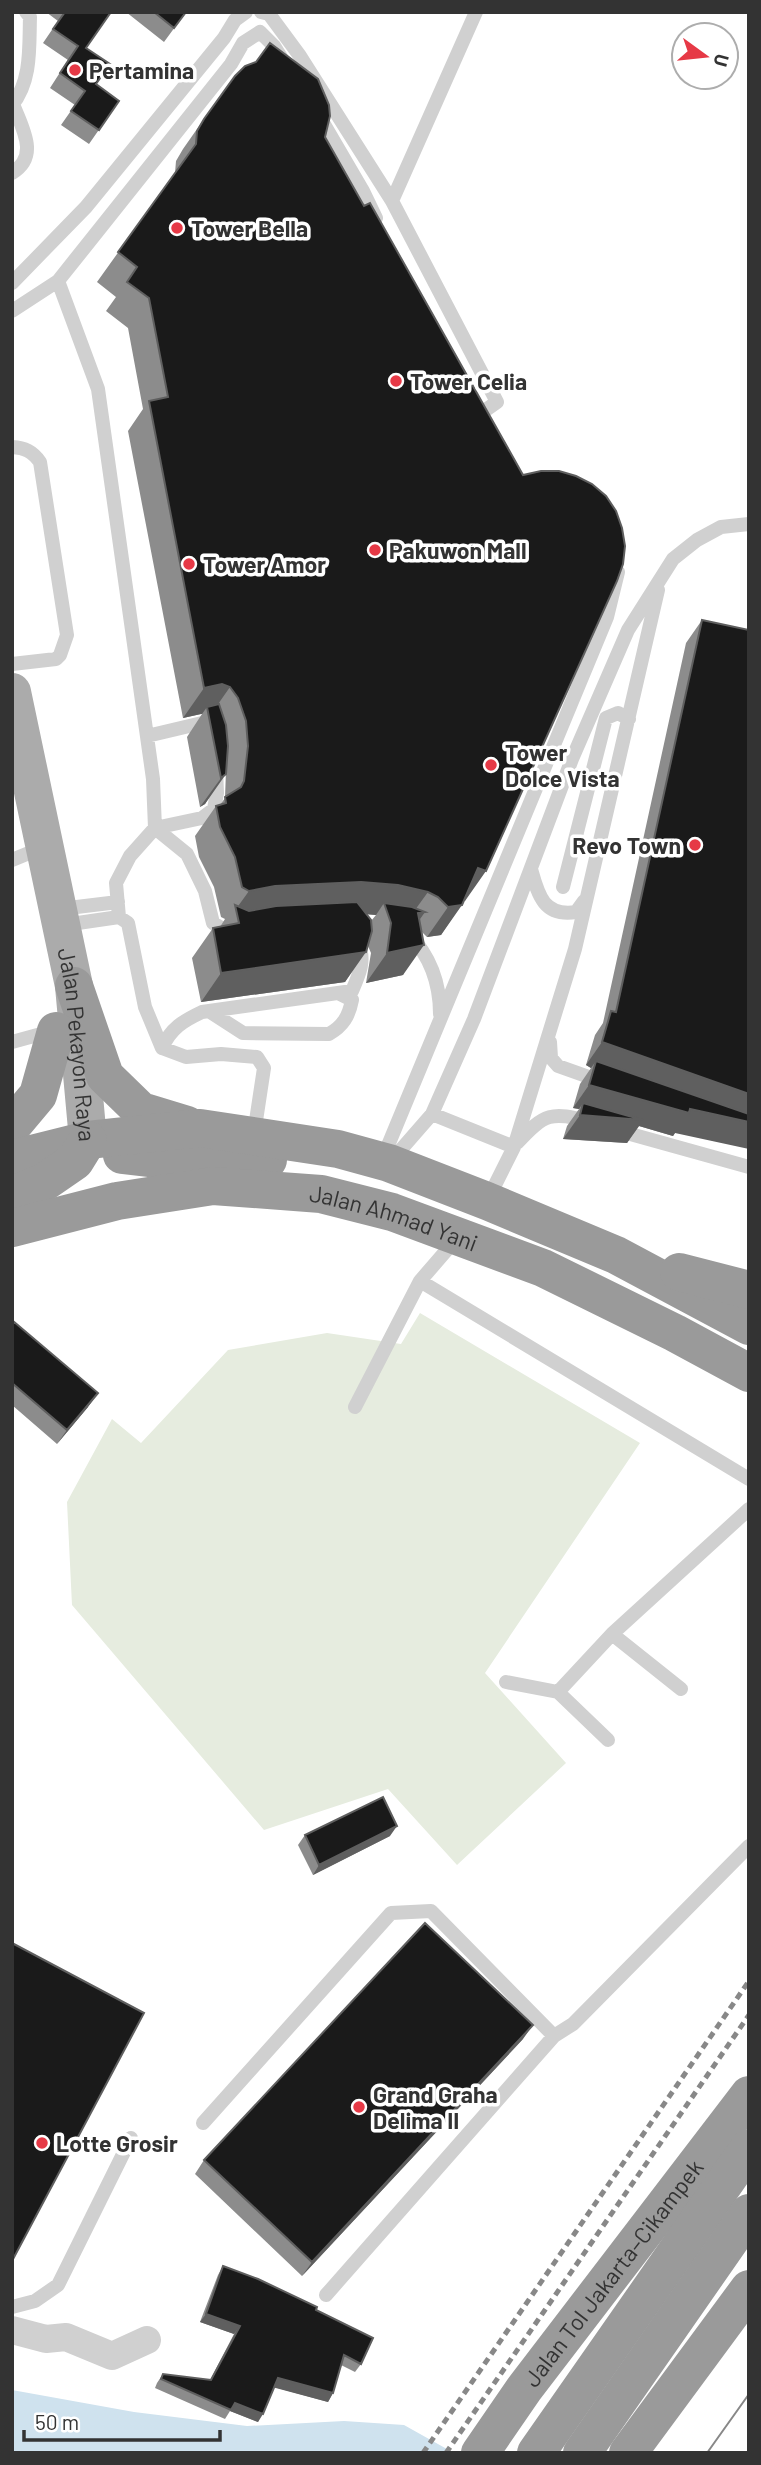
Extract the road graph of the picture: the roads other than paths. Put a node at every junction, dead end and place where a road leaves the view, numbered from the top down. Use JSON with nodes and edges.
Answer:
{"nodes":[{"id":1,"x":246,"y":12,"type":"edge"},
{"id":2,"x":261,"y":12,"type":"edge"},
{"id":3,"x":476,"y":12,"type":"edge"},
{"id":4,"x":33,"y":14,"type":"edge"},
{"id":5,"x":296,"y":79,"type":"edge"},
{"id":6,"x":310,"y":102,"type":"edge"},
{"id":7,"x":12,"y":105,"type":"edge"},
{"id":8,"x":12,"y":173,"type":"edge"},
{"id":9,"x":392,"y":201,"type":"junction"},
{"id":10,"x":382,"y":231,"type":"edge"},
{"id":11,"x":58,"y":281,"type":"junction"},
{"id":12,"x":12,"y":284,"type":"edge"},
{"id":13,"x":12,"y":311,"type":"edge"},
{"id":14,"x":479,"y":413,"type":"edge"},
{"id":15,"x":12,"y":447,"type":"edge"},
{"id":16,"x":749,"y":524,"type":"edge"},
{"id":17,"x":621,"y":559,"type":"edge"},
{"id":18,"x":661,"y":577,"type":"junction"},
{"id":19,"x":12,"y":664,"type":"edge"},
{"id":20,"x":12,"y":692,"type":"edge"},
{"id":21,"x":629,"y":719,"type":"junction"},
{"id":22,"x":588,"y":720,"type":"junction"},
{"id":23,"x":12,"y":727,"type":"edge"},
{"id":24,"x":147,"y":736,"type":"junction"},
{"id":25,"x":155,"y":828,"type":"junction"},
{"id":26,"x":21,"y":856,"type":"edge"},
{"id":27,"x":531,"y":869,"type":"junction"},
{"id":28,"x":563,"y":887,"type":"dead end"},
{"id":29,"x":589,"y":890,"type":"junction"},
{"id":30,"x":119,"y":909,"type":"junction"},
{"id":31,"x":60,"y":918,"type":"junction"},
{"id":32,"x":254,"y":926,"type":"edge"},
{"id":33,"x":347,"y":930,"type":"edge"},
{"id":34,"x":397,"y":930,"type":"edge"},
{"id":35,"x":74,"y":986,"type":"junction"},
{"id":36,"x":338,"y":993,"type":"junction"},
{"id":37,"x":209,"y":1011,"type":"junction"},
{"id":38,"x":440,"y":1019,"type":"junction"},
{"id":39,"x":56,"y":1031,"type":"junction"},
{"id":40,"x":549,"y":1033,"type":"junction"},
{"id":41,"x":12,"y":1042,"type":"edge"},
{"id":42,"x":162,"y":1048,"type":"junction"},
{"id":43,"x":620,"y":1088,"type":"edge"},
{"id":44,"x":432,"y":1114,"type":"junction"},
{"id":45,"x":12,"y":1126,"type":"edge"},
{"id":46,"x":200,"y":1128,"type":"junction"},
{"id":47,"x":254,"y":1135,"type":"junction"},
{"id":48,"x":88,"y":1140,"type":"junction"},
{"id":49,"x":514,"y":1147,"type":"junction"},
{"id":50,"x":12,"y":1159,"type":"edge"},
{"id":51,"x":385,"y":1162,"type":"junction"},
{"id":52,"x":746,"y":1164,"type":"edge"},
{"id":53,"x":12,"y":1195,"type":"edge"},
{"id":54,"x":487,"y":1201,"type":"junction"},
{"id":55,"x":12,"y":1228,"type":"edge"},
{"id":56,"x":458,"y":1236,"type":"junction"},
{"id":57,"x":616,"y":1255,"type":"junction"},
{"id":58,"x":421,"y":1281,"type":"junction"},
{"id":59,"x":749,"y":1290,"type":"edge"},
{"id":60,"x":749,"y":1326,"type":"edge"},
{"id":61,"x":749,"y":1373,"type":"edge"},
{"id":62,"x":355,"y":1407,"type":"dead end"},
{"id":63,"x":749,"y":1479,"type":"edge"},
{"id":64,"x":749,"y":1509,"type":"edge"},
{"id":65,"x":612,"y":1634,"type":"junction"},
{"id":66,"x":506,"y":1682,"type":"dead end"},
{"id":67,"x":681,"y":1689,"type":"dead end"},
{"id":68,"x":558,"y":1692,"type":"junction"},
{"id":69,"x":608,"y":1740,"type":"dead end"},
{"id":70,"x":749,"y":1846,"type":"edge"},
{"id":71,"x":554,"y":2036,"type":"junction"},
{"id":72,"x":749,"y":2095,"type":"edge"},
{"id":73,"x":203,"y":2123,"type":"dead end"},
{"id":74,"x":131,"y":2138,"type":"dead end"},
{"id":75,"x":749,"y":2148,"type":"edge"},
{"id":76,"x":749,"y":2213,"type":"edge"},
{"id":77,"x":749,"y":2289,"type":"edge"},
{"id":78,"x":326,"y":2295,"type":"dead end"},
{"id":79,"x":12,"y":2307,"type":"edge"},
{"id":80,"x":12,"y":2330,"type":"edge"},
{"id":81,"x":147,"y":2340,"type":"dead end"},
{"id":82,"x":634,"y":2444,"type":"edge"},
{"id":83,"x":480,"y":2453,"type":"edge"},
{"id":84,"x":536,"y":2453,"type":"edge"},
{"id":85,"x":582,"y":2453,"type":"edge"}],
"edges":[{"from":1,"to":12,"type":"lane"},
{"from":2,"to":9,"type":"lane"},
{"from":3,"to":9,"type":"lane"},
{"from":4,"to":7,"type":"lane"},
{"from":5,"to":11,"type":"lane"},
{"from":6,"to":10,"type":"lane"},
{"from":7,"to":8,"type":"lane"},
{"from":9,"to":14,"type":"lane"},
{"from":11,"to":13,"type":"lane"},
{"from":11,"to":24,"type":"lane"},
{"from":15,"to":19,"type":"lane"},
{"from":16,"to":18,"type":"lane"},
{"from":17,"to":38,"type":"lane"},
{"from":18,"to":21,"type":"lane"},
{"from":18,"to":22,"type":"lane"},
{"from":20,"to":31,"type":"main road","name":"Jalan Pekayon Raya"},
{"from":21,"to":22,"type":"lane"},
{"from":21,"to":28,"type":"lane"},
{"from":21,"to":29,"type":"lane"},
{"from":22,"to":27,"type":"lane"},
{"from":23,"to":26,"type":"main road","name":"Jalan Pekayon Raya"},
{"from":24,"to":25,"type":"lane"},
{"from":24,"to":25,"type":"lane"},
{"from":25,"to":30,"type":"lane"},
{"from":25,"to":32,"type":"lane"},
{"from":26,"to":39,"type":"main road","name":"Jalan Pekayon Raya"},
{"from":27,"to":29,"type":"lane"},
{"from":27,"to":44,"type":"lane"},
{"from":29,"to":40,"type":"lane"},
{"from":30,"to":31,"type":"lane"},
{"from":30,"to":42,"type":"lane"},
{"from":31,"to":35,"type":"main road","name":"Jalan Pekayon Raya"},
{"from":33,"to":36,"type":"lane"},
{"from":34,"to":38,"type":"lane"},
{"from":35,"to":46,"type":"highway"},
{"from":35,"to":48,"type":"main road","name":"Jalan Pekayon Raya"},
{"from":36,"to":37,"type":"lane"},
{"from":36,"to":37,"type":"lane"},
{"from":37,"to":42,"type":"lane"},
{"from":38,"to":51,"type":"lane"},
{"from":39,"to":41,"type":"lane"},
{"from":39,"to":45,"type":"highway"},
{"from":39,"to":48,"type":"main road","name":"Jalan Pekayon Raya"},
{"from":40,"to":43,"type":"lane"},
{"from":40,"to":49,"type":"lane"},
{"from":42,"to":47,"type":"lane"},
{"from":44,"to":49,"type":"lane"},
{"from":44,"to":51,"type":"lane"},
{"from":46,"to":47,"type":"highway","name":"Jalan Ahmad Yani"},
{"from":46,"to":48,"type":"highway","name":"Jalan Ahmad Yani"},
{"from":47,"to":51,"type":"highway","name":"Jalan Ahmad Yani"},
{"from":48,"to":50,"type":"highway","name":"Jalan Ahmad Yani"},
{"from":48,"to":53,"type":"highway"},
{"from":48,"to":56,"type":"highway"},
{"from":49,"to":52,"type":"lane"},
{"from":49,"to":54,"type":"lane"},
{"from":51,"to":54,"type":"highway","name":"Jalan Ahmad Yani"},
{"from":54,"to":57,"type":"highway","name":"Jalan Ahmad Yani"},
{"from":55,"to":56,"type":"highway","name":"Jalan Ahmad Yani"},
{"from":56,"to":58,"type":"lane"},
{"from":56,"to":61,"type":"highway","name":"Jalan Ahmad Yani"},
{"from":57,"to":59,"type":"highway"},
{"from":57,"to":60,"type":"highway","name":"Jalan Ahmad Yani"},
{"from":58,"to":62,"type":"lane"},
{"from":58,"to":63,"type":"lane"},
{"from":64,"to":65,"type":"lane"},
{"from":65,"to":67,"type":"lane"},
{"from":65,"to":68,"type":"lane"},
{"from":66,"to":68,"type":"lane"},
{"from":68,"to":69,"type":"lane"},
{"from":70,"to":71,"type":"lane"},
{"from":71,"to":73,"type":"lane"},
{"from":71,"to":78,"type":"lane"},
{"from":72,"to":83,"type":"highway","name":"Jalan Tol Jakarta–Cikampek"},
{"from":74,"to":79,"type":"lane"},
{"from":75,"to":84,"type":"highway"},
{"from":76,"to":85,"type":"highway"},
{"from":77,"to":82,"type":"highway"},
{"from":80,"to":81,"type":"street"}]}
